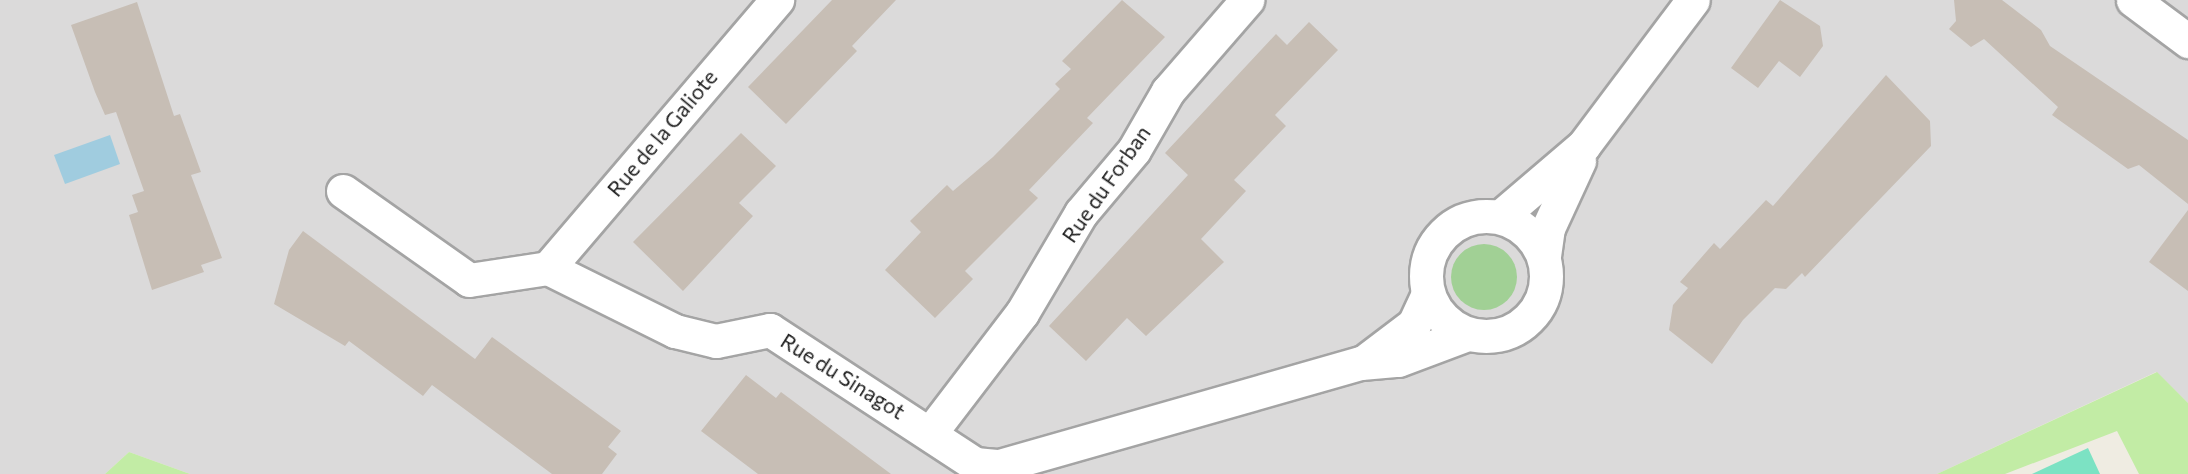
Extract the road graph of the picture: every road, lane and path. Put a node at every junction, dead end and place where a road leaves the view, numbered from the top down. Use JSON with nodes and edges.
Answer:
{"nodes":[{"id":1,"x":777,"y":0,"type":"edge"},
{"id":2,"x":1246,"y":0,"type":"edge"},
{"id":3,"x":1693,"y":0,"type":"edge"},
{"id":4,"x":2133,"y":0,"type":"edge"},
{"id":5,"x":2188,"y":41,"type":"edge"},
{"id":6,"x":1584,"y":145,"type":"junction"},
{"id":7,"x":343,"y":191,"type":"dead end"},
{"id":8,"x":1501,"y":216,"type":"junction"},
{"id":9,"x":1544,"y":256,"type":"junction"},
{"id":10,"x":548,"y":268,"type":"junction"},
{"id":11,"x":1428,"y":294,"type":"junction"},
{"id":12,"x":1467,"y":334,"type":"junction"},
{"id":13,"x":1361,"y":363,"type":"junction"},
{"id":14,"x":931,"y":432,"type":"junction"}],
"edges":[{"from":1,"to":10,"type":"street","name":"Rue de la Galiote"},
{"from":2,"to":14,"type":"street","name":"Rue du Forban"},
{"from":3,"to":6,"type":"street"},
{"from":4,"to":5,"type":"street"},
{"from":6,"to":8,"type":"street"},
{"from":6,"to":9,"type":"street"},
{"from":7,"to":10,"type":"street"},
{"from":8,"to":9,"type":"street"},
{"from":8,"to":11,"type":"street"},
{"from":9,"to":12,"type":"street"},
{"from":10,"to":14,"type":"street","name":"Rue du Sinagot"},
{"from":11,"to":12,"type":"street"},
{"from":11,"to":13,"type":"street","name":"Rue du Sinagot"},
{"from":12,"to":13,"type":"street","name":"Rue du Sinagot"},
{"from":13,"to":14,"type":"street","name":"Rue du Sinagot"}]}
